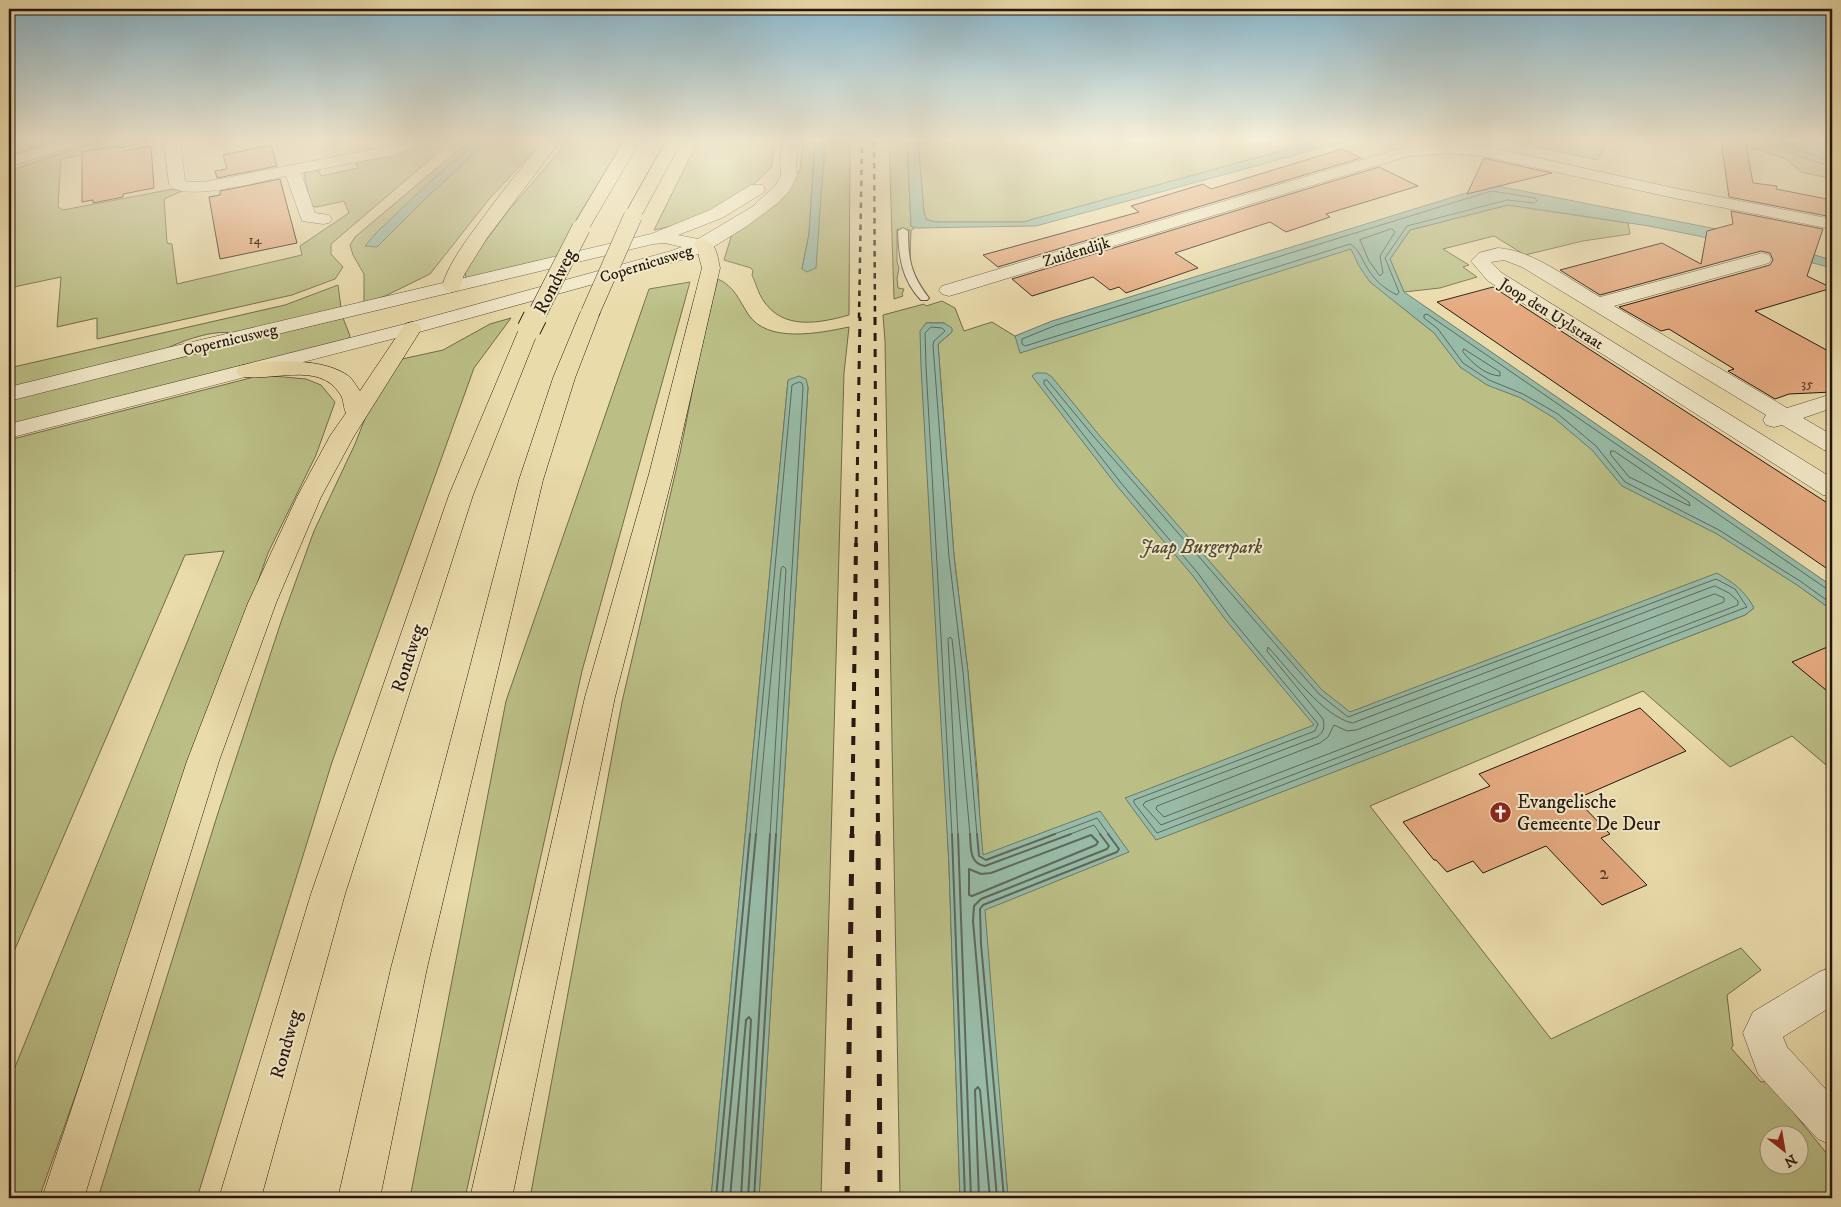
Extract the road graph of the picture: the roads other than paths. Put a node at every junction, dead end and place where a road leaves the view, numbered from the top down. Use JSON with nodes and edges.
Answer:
{"nodes":[{"id":1,"x":301,"y":197,"type":"edge"},
{"id":2,"x":509,"y":197,"type":"edge"},
{"id":3,"x":599,"y":197,"type":"edge"},
{"id":4,"x":643,"y":197,"type":"edge"},
{"id":5,"x":744,"y":197,"type":"edge"},
{"id":6,"x":772,"y":197,"type":"edge"},
{"id":7,"x":1254,"y":197,"type":"edge"},
{"id":8,"x":1696,"y":197,"type":"edge"},
{"id":9,"x":323,"y":219,"type":"dead end"},
{"id":10,"x":1832,"y":224,"type":"edge"},
{"id":11,"x":903,"y":231,"type":"dead end"},
{"id":12,"x":653,"y":238,"type":"junction"},
{"id":13,"x":703,"y":244,"type":"junction"},
{"id":14,"x":1762,"y":259,"type":"dead end"},
{"id":15,"x":459,"y":289,"type":"junction"},
{"id":16,"x":948,"y":290,"type":"dead end"},
{"id":17,"x":527,"y":297,"type":"junction"},
{"id":18,"x":924,"y":298,"type":"dead end"},
{"id":19,"x":1598,"y":304,"type":"junction"},
{"id":20,"x":412,"y":328,"type":"junction"},
{"id":21,"x":247,"y":371,"type":"junction"},
{"id":22,"x":9,"y":394,"type":"edge"},
{"id":23,"x":1832,"y":401,"type":"edge"},
{"id":24,"x":356,"y":411,"type":"junction"},
{"id":25,"x":1785,"y":416,"type":"junction"},
{"id":26,"x":9,"y":431,"type":"edge"},
{"id":27,"x":1740,"y":431,"type":"junction"},
{"id":28,"x":1832,"y":445,"type":"edge"},
{"id":29,"x":1832,"y":455,"type":"edge"},
{"id":30,"x":1799,"y":468,"type":"junction"},
{"id":31,"x":1832,"y":489,"type":"edge"},
{"id":32,"x":1832,"y":986,"type":"edge"},
{"id":33,"x":1832,"y":1125,"type":"edge"},
{"id":34,"x":63,"y":1198,"type":"edge"},
{"id":35,"x":240,"y":1198,"type":"edge"},
{"id":36,"x":359,"y":1198,"type":"edge"},
{"id":37,"x":491,"y":1198,"type":"edge"}],
"edges":[{"from":1,"to":9,"type":"street"},
{"from":2,"to":15,"type":"highway"},
{"from":3,"to":35,"type":"highway","name":"Rondweg","bridge":true},
{"from":4,"to":36,"type":"highway","bridge":true},
{"from":5,"to":12,"type":"street"},
{"from":6,"to":13,"type":"street"},
{"from":7,"to":16,"type":"street","name":"Zuidendijk"},
{"from":8,"to":10,"type":"street","name":"Zuidendijk"},
{"from":11,"to":18,"type":"lane"},
{"from":12,"to":13,"type":"street","name":"Copernicusweg"},
{"from":12,"to":15,"type":"street","name":"Copernicusweg"},
{"from":13,"to":17,"type":"street","name":"Copernicusweg"},
{"from":13,"to":37,"type":"highway"},
{"from":14,"to":19,"type":"street","name":"Joop den Uylstraat"},
{"from":15,"to":17,"type":"street","name":"Copernicusweg"},
{"from":15,"to":20,"type":"street","name":"Copernicusweg"},
{"from":15,"to":22,"type":"street","name":"Copernicusweg"},
{"from":17,"to":20,"type":"street","name":"Copernicusweg"},
{"from":19,"to":25,"type":"street","name":"Joop den Uylstraat"},
{"from":19,"to":27,"type":"street","name":"Joop den Uylstraat"},
{"from":20,"to":21,"type":"street","name":"Copernicusweg"},
{"from":20,"to":24,"type":"highway"},
{"from":21,"to":24,"type":"highway"},
{"from":21,"to":26,"type":"street","name":"Copernicusweg"},
{"from":23,"to":25,"type":"street"},
{"from":24,"to":34,"type":"highway"},
{"from":25,"to":27,"type":"street"},
{"from":25,"to":28,"type":"street","name":"Joop den Uylstraat"},
{"from":27,"to":30,"type":"street","name":"Joop den Uylstraat"},
{"from":29,"to":30,"type":"street"},
{"from":30,"to":31,"type":"street","name":"Joop den Uylstraat"},
{"from":32,"to":33,"type":"street"}]}
